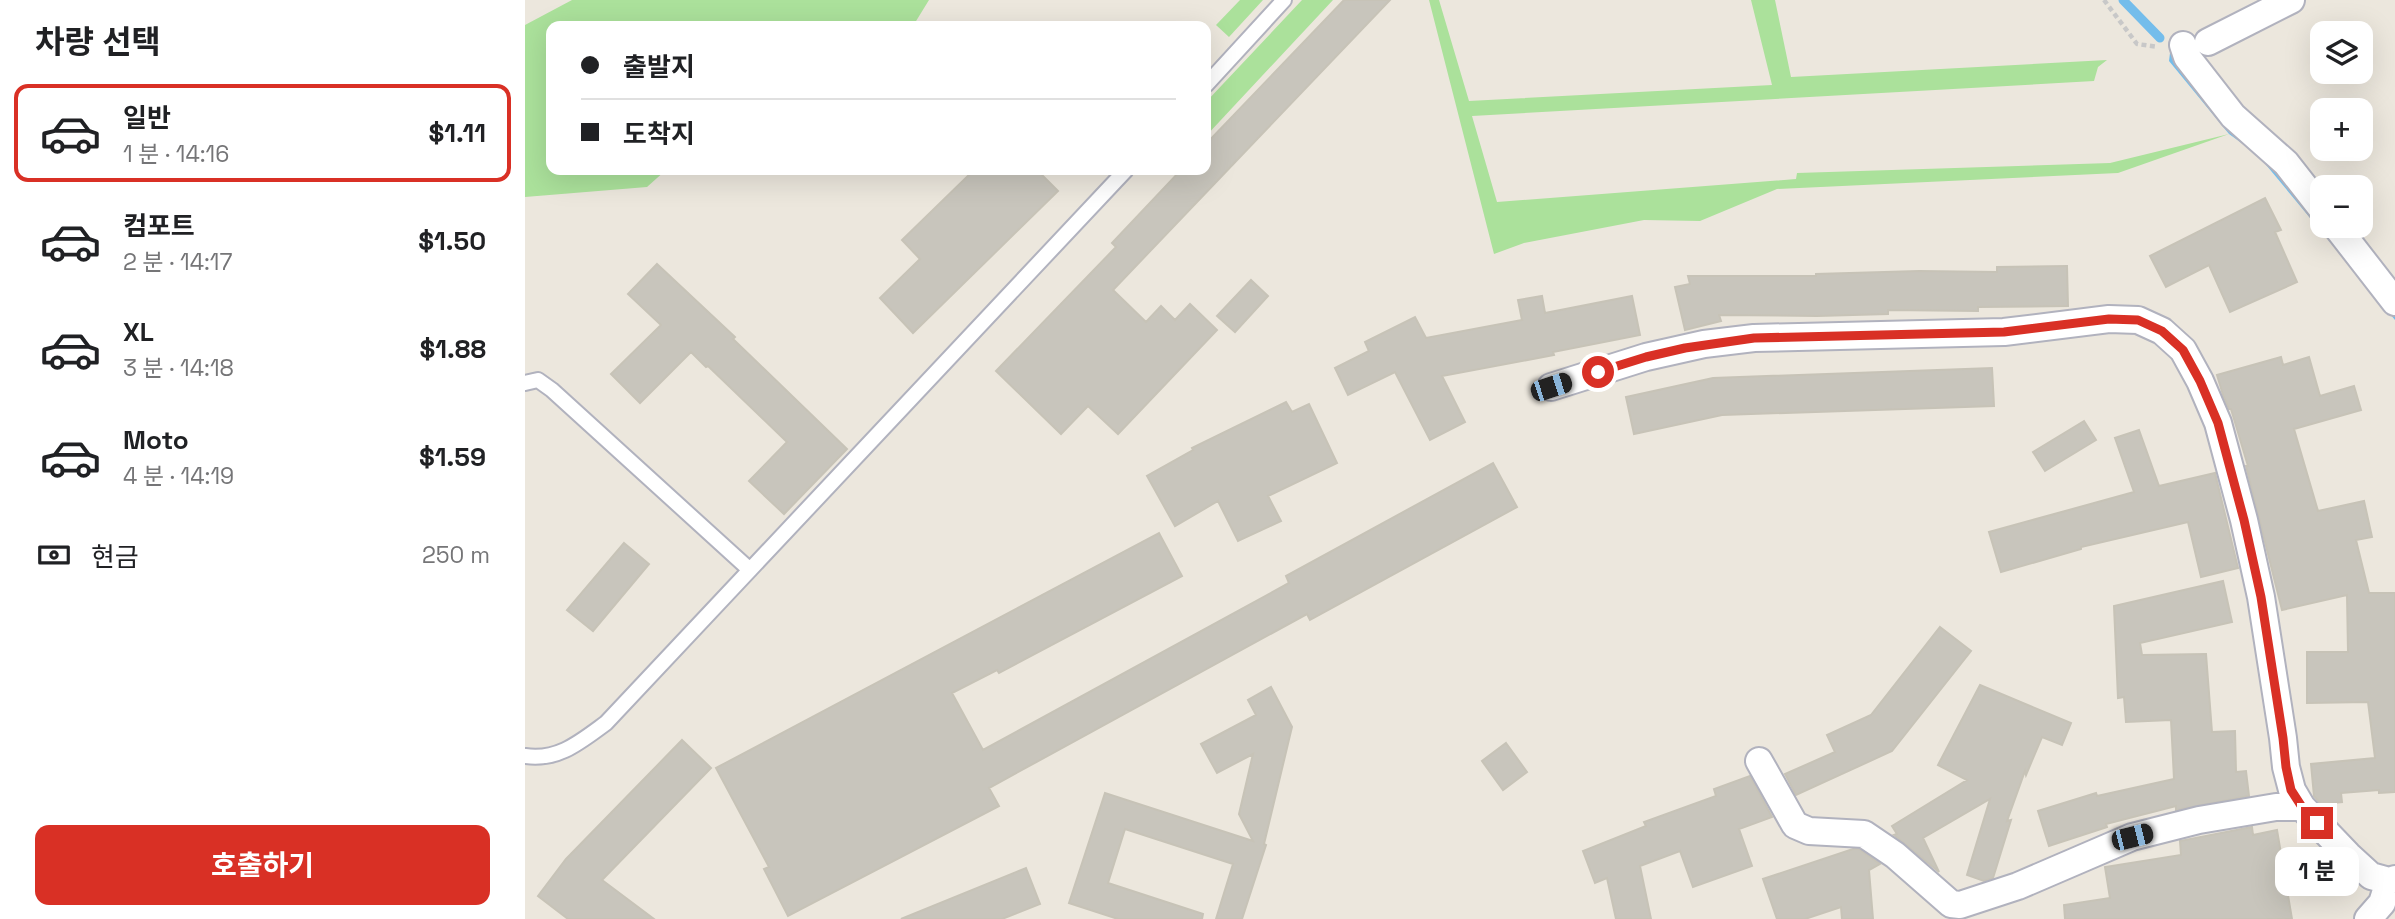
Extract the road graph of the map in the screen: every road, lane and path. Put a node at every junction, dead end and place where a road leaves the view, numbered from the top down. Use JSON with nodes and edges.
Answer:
{"nodes":[{"id":1,"x":1284,"y":0,"type":"edge"},
{"id":2,"x":2104,"y":0,"type":"edge"},
{"id":3,"x":2291,"y":0,"type":"edge"},
{"id":4,"x":2195,"y":43,"type":"junction"},
{"id":5,"x":1211,"y":80,"type":"edge"},
{"id":6,"x":1121,"y":175,"type":"edge"},
{"id":7,"x":2310,"y":194,"type":"edge"},
{"id":8,"x":2345,"y":238,"type":"edge"},
{"id":9,"x":2395,"y":302,"type":"edge"},
{"id":10,"x":525,"y":383,"type":"edge"},
{"id":11,"x":1551,"y":387,"type":"dead end"},
{"id":12,"x":750,"y":570,"type":"junction"},
{"id":13,"x":525,"y":756,"type":"edge"},
{"id":14,"x":1759,"y":761,"type":"dead end"},
{"id":15,"x":2302,"y":807,"type":"junction"},
{"id":16,"x":2392,"y":880,"type":"edge"},
{"id":17,"x":2368,"y":919,"type":"edge"}],
"edges":[{"from":1,"to":5,"type":"lane"},
{"from":2,"to":4,"type":"path"},
{"from":3,"to":4,"type":"street"},
{"from":4,"to":7,"type":"street"},
{"from":6,"to":12,"type":"lane"},
{"from":8,"to":9,"type":"street"},
{"from":10,"to":12,"type":"lane"},
{"from":11,"to":15,"type":"street"},
{"from":12,"to":13,"type":"lane"},
{"from":14,"to":15,"type":"street"},
{"from":15,"to":16,"type":"street"},
{"from":16,"to":17,"type":"street"}]}
